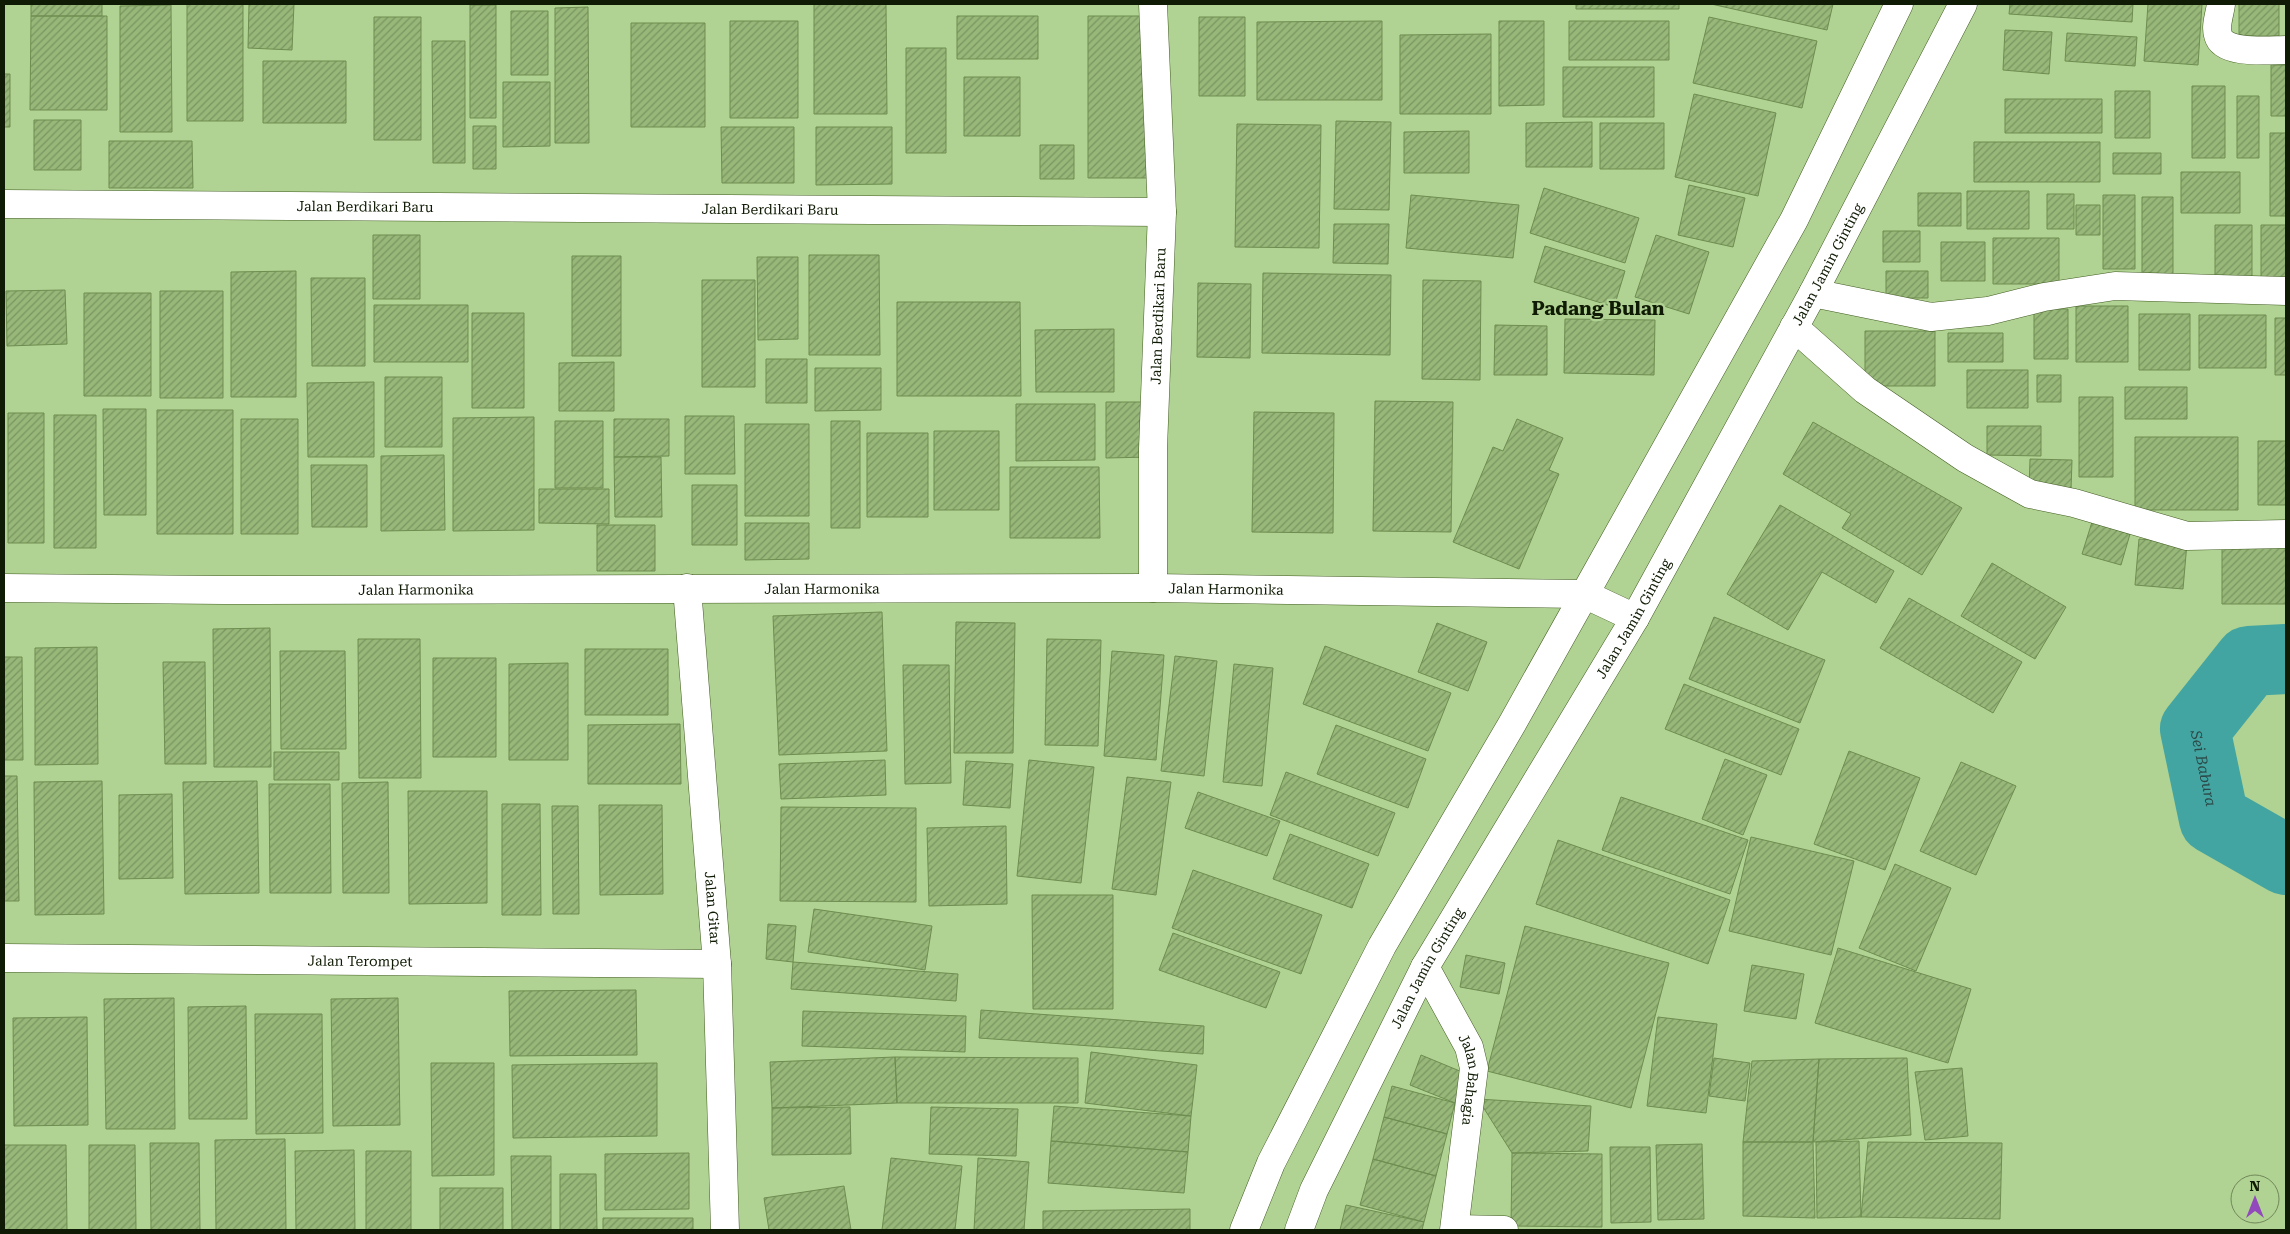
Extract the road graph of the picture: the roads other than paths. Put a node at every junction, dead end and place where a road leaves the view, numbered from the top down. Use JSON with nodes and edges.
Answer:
{"nodes":[{"id":1,"x":1153,"y":4,"type":"edge"},
{"id":2,"x":1899,"y":4,"type":"edge"},
{"id":3,"x":1963,"y":4,"type":"edge"},
{"id":4,"x":2221,"y":4,"type":"edge"},
{"id":5,"x":2286,"y":50,"type":"edge"},
{"id":6,"x":4,"y":204,"type":"edge"},
{"id":7,"x":1162,"y":212,"type":"junction"},
{"id":8,"x":2286,"y":292,"type":"edge"},
{"id":9,"x":1813,"y":293,"type":"junction"},
{"id":10,"x":1794,"y":327,"type":"junction"},
{"id":11,"x":2286,"y":534,"type":"edge"},
{"id":12,"x":4,"y":588,"type":"edge"},
{"id":13,"x":687,"y":588,"type":"junction"},
{"id":14,"x":1153,"y":588,"type":"junction"},
{"id":15,"x":1584,"y":594,"type":"junction"},
{"id":16,"x":1635,"y":618,"type":"junction"},
{"id":17,"x":4,"y":958,"type":"edge"},
{"id":18,"x":717,"y":964,"type":"junction"},
{"id":19,"x":1425,"y":967,"type":"junction"},
{"id":20,"x":725,"y":1230,"type":"edge"},
{"id":21,"x":1244,"y":1230,"type":"edge"},
{"id":22,"x":1300,"y":1230,"type":"edge"},
{"id":23,"x":1455,"y":1230,"type":"edge"},
{"id":24,"x":1504,"y":1230,"type":"edge"}],
"edges":[{"from":1,"to":7,"type":"street"},
{"from":2,"to":15,"type":"street"},
{"from":3,"to":9,"type":"street","name":"Jalan Jamin Ginting"},
{"from":4,"to":5,"type":"street"},
{"from":6,"to":7,"type":"street","name":"Jalan Berdikari Baru"},
{"from":7,"to":14,"type":"street","name":"Jalan Berdikari Baru"},
{"from":8,"to":9,"type":"street"},
{"from":9,"to":10,"type":"street","name":"Jalan Jamin Ginting"},
{"from":10,"to":11,"type":"street"},
{"from":10,"to":16,"type":"street","name":"Jalan Jamin Ginting"},
{"from":12,"to":13,"type":"street","name":"Jalan Harmonika"},
{"from":13,"to":14,"type":"street","name":"Jalan Harmonika"},
{"from":13,"to":18,"type":"street","name":"Jalan Gitar"},
{"from":14,"to":15,"type":"street","name":"Jalan Harmonika"},
{"from":15,"to":16,"type":"street","name":"Jalan Harmonika"},
{"from":15,"to":21,"type":"street"},
{"from":16,"to":19,"type":"street","name":"Jalan Jamin Ginting"},
{"from":17,"to":18,"type":"street","name":"Jalan Terompet"},
{"from":18,"to":20,"type":"street","name":"Jalan Gitar"},
{"from":19,"to":22,"type":"street","name":"Jalan Jamin Ginting"},
{"from":19,"to":23,"type":"street","name":"Jalan Bahagia"},
{"from":23,"to":24,"type":"street"}]}
